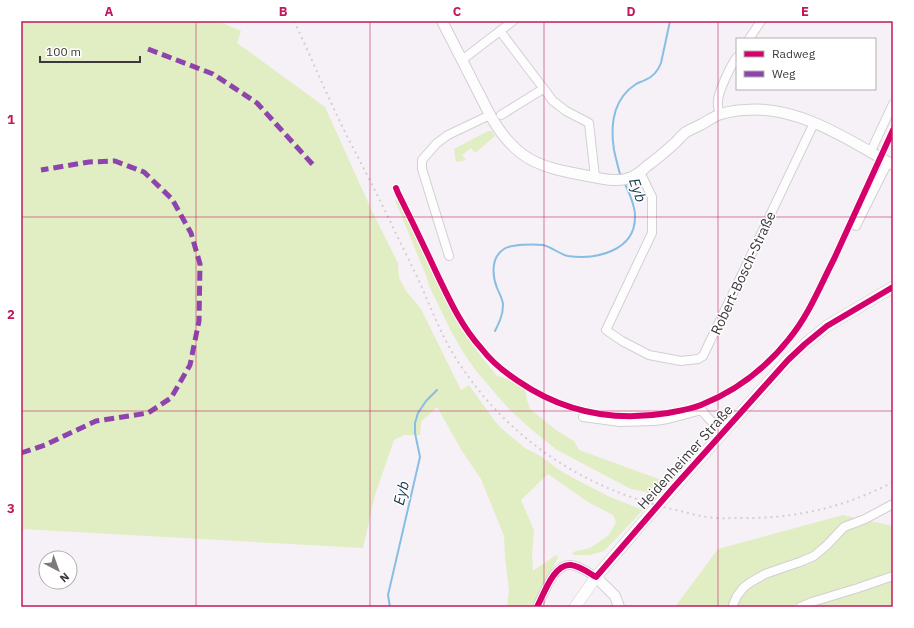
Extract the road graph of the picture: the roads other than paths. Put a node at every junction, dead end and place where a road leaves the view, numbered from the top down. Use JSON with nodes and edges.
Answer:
{"nodes":[{"id":1,"x":442,"y":21,"type":"edge"},
{"id":2,"x":513,"y":21,"type":"edge"},
{"id":3,"x":761,"y":21,"type":"edge"},
{"id":4,"x":500,"y":31,"type":"junction"},
{"id":5,"x":750,"y":38,"type":"edge"},
{"id":6,"x":736,"y":58,"type":"edge"},
{"id":7,"x":462,"y":60,"type":"junction"},
{"id":8,"x":543,"y":88,"type":"junction"},
{"id":9,"x":893,"y":104,"type":"edge"},
{"id":10,"x":720,"y":114,"type":"junction"},
{"id":11,"x":490,"y":115,"type":"junction"},
{"id":12,"x":501,"y":115,"type":"dead end"},
{"id":13,"x":814,"y":123,"type":"junction"},
{"id":14,"x":870,"y":152,"type":"junction"},
{"id":15,"x":890,"y":164,"type":"edge"},
{"id":16,"x":636,"y":175,"type":"junction"},
{"id":17,"x":594,"y":177,"type":"junction"},
{"id":18,"x":856,"y":226,"type":"dead end"},
{"id":19,"x":449,"y":256,"type":"dead end"},
{"id":20,"x":893,"y":287,"type":"edge"},
{"id":21,"x":583,"y":417,"type":"dead end"},
{"id":22,"x":724,"y":432,"type":"junction"},
{"id":23,"x":893,"y":504,"type":"edge"},
{"id":24,"x":893,"y":576,"type":"edge"},
{"id":25,"x":596,"y":578,"type":"junction"},
{"id":26,"x":538,"y":607,"type":"edge"},
{"id":27,"x":575,"y":607,"type":"edge"},
{"id":28,"x":619,"y":607,"type":"edge"},
{"id":29,"x":733,"y":607,"type":"edge"},
{"id":30,"x":800,"y":607,"type":"edge"}],
"edges":[{"from":1,"to":7,"type":"street"},
{"from":2,"to":4,"type":"street"},
{"from":3,"to":5,"type":"street"},
{"from":4,"to":7,"type":"street"},
{"from":4,"to":8,"type":"street"},
{"from":6,"to":10,"type":"street"},
{"from":7,"to":11,"type":"street"},
{"from":8,"to":12,"type":"street"},
{"from":8,"to":17,"type":"street"},
{"from":9,"to":14,"type":"street"},
{"from":10,"to":13,"type":"street"},
{"from":10,"to":16,"type":"street"},
{"from":11,"to":17,"type":"street"},
{"from":11,"to":19,"type":"street"},
{"from":13,"to":14,"type":"street"},
{"from":13,"to":16,"type":"street","name":"Robert-Bosch-Straße"},
{"from":14,"to":15,"type":"street"},
{"from":15,"to":18,"type":"street"},
{"from":16,"to":17,"type":"street"},
{"from":20,"to":22,"type":"main road","name":"Heidenheimer Straße"},
{"from":21,"to":22,"type":"street","name":"Heidenheimer Straße"},
{"from":22,"to":25,"type":"main road","name":"Heidenheimer Straße"},
{"from":23,"to":29,"type":"street"},
{"from":24,"to":30,"type":"street"},
{"from":25,"to":26,"type":"street"},
{"from":25,"to":27,"type":"main road","name":"Heidenheimer Straße"},
{"from":25,"to":28,"type":"street"}]}
